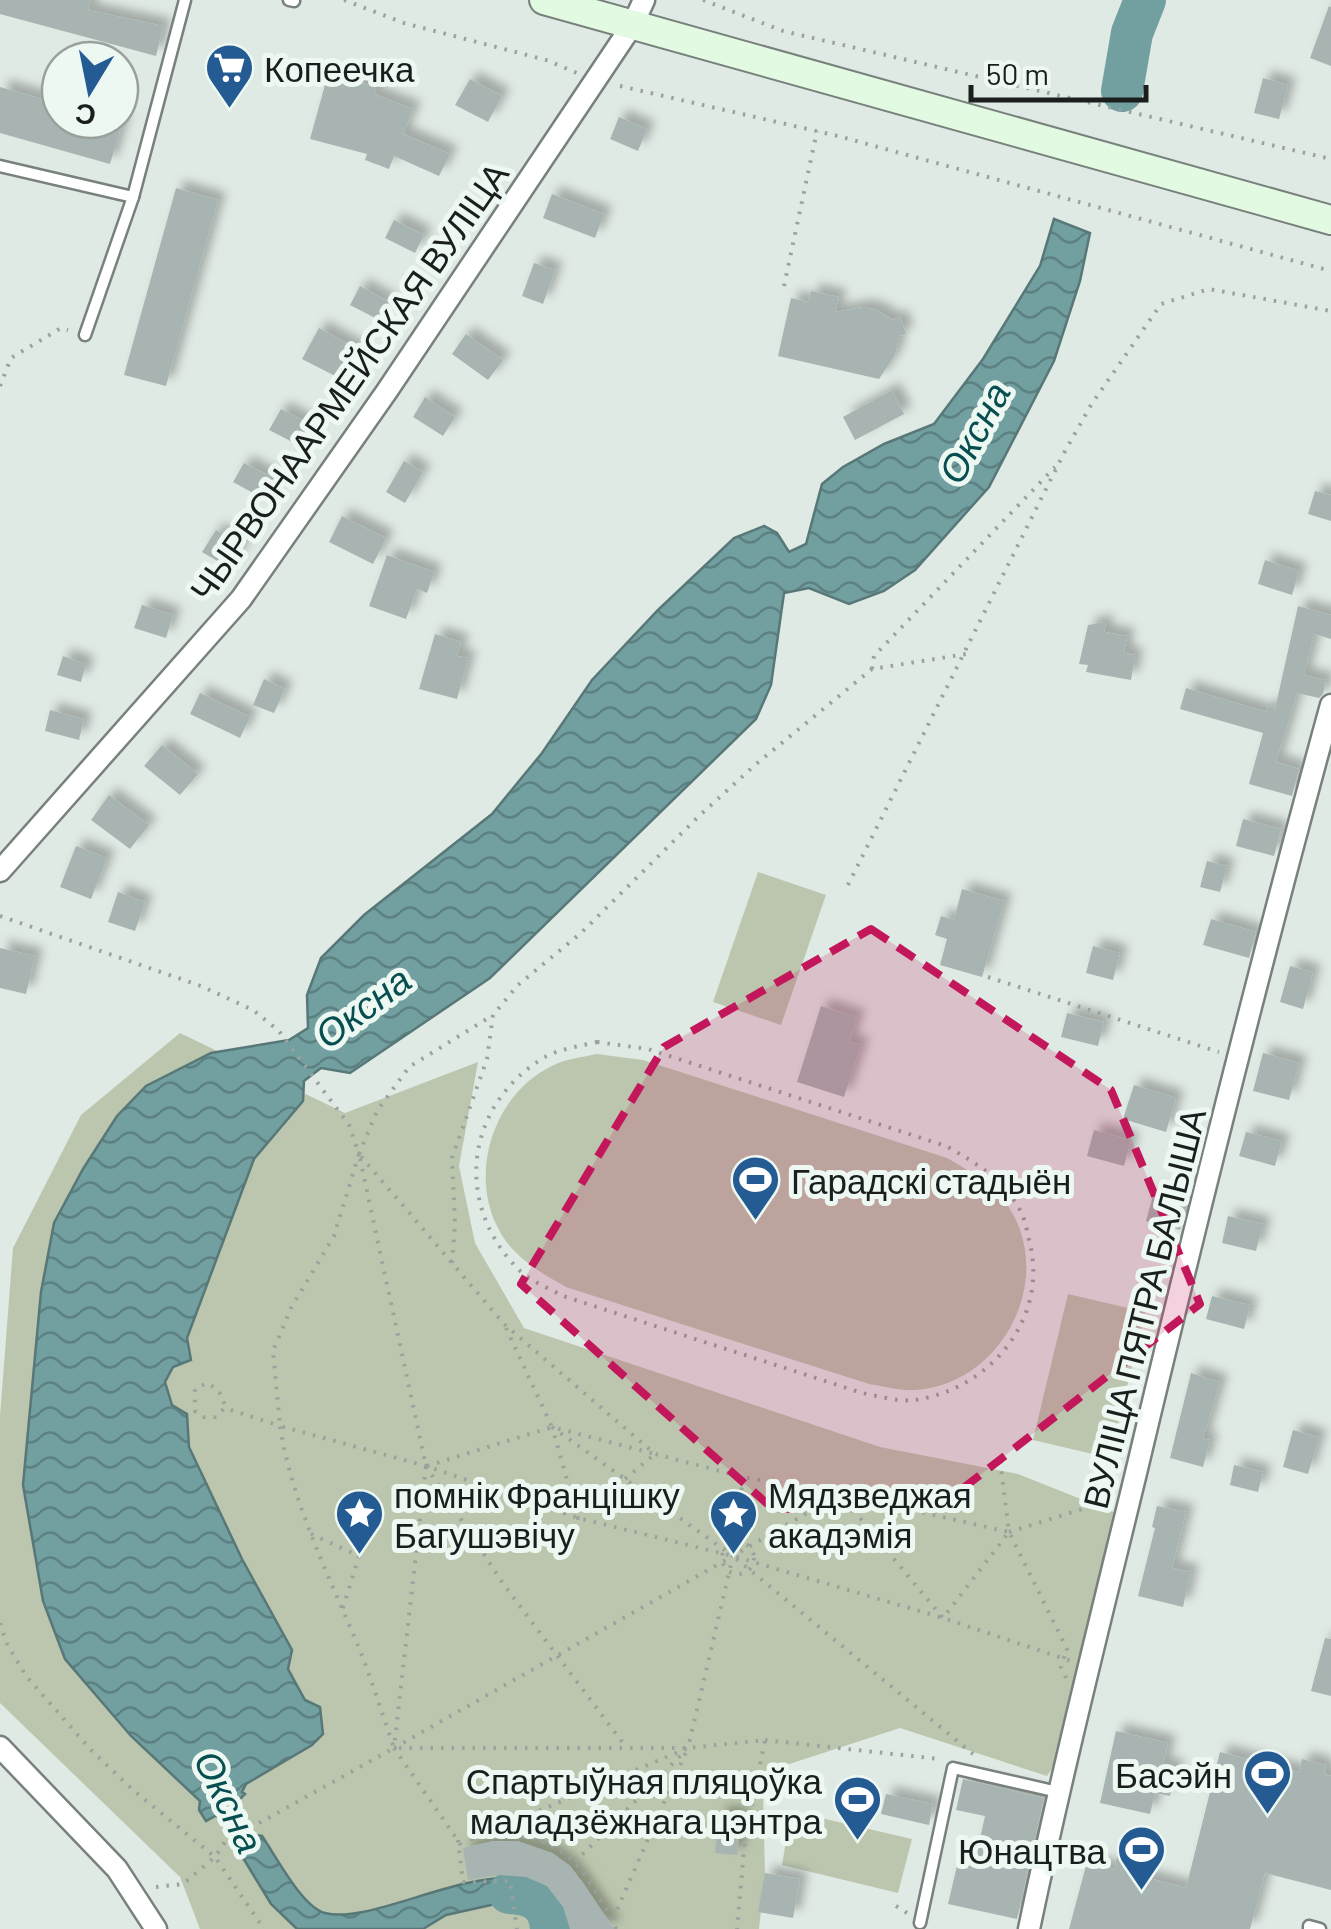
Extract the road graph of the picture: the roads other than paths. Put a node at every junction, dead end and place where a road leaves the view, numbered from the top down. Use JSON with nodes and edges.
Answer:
{"nodes":[{"id":1,"x":185,"y":0,"type":"edge"},
{"id":2,"x":544,"y":0,"type":"edge"},
{"id":3,"x":638,"y":12,"type":"edge"},
{"id":4,"x":0,"y":166,"type":"edge"},
{"id":5,"x":133,"y":198,"type":"junction"},
{"id":6,"x":1331,"y":220,"type":"edge"},
{"id":7,"x":85,"y":335,"type":"road end"},
{"id":8,"x":1331,"y":705,"type":"edge"},
{"id":9,"x":0,"y":870,"type":"edge"},
{"id":10,"x":0,"y":1747,"type":"edge"},
{"id":11,"x":1058,"y":1792,"type":"junction"},
{"id":12,"x":920,"y":1922,"type":"dead end"},
{"id":13,"x":156,"y":1929,"type":"edge"},
{"id":14,"x":1029,"y":1929,"type":"edge"},
{"id":15,"x":1308,"y":1929,"type":"edge"},
{"id":16,"x":1320,"y":1929,"type":"edge"}],
"edges":[{"from":1,"to":5,"type":"lane"},
{"from":2,"to":3,"type":"main road"},
{"from":3,"to":6,"type":"main road"},
{"from":3,"to":9,"type":"street","name":"ЧЫРВОНААРМЕЙСКАЯ ВУЛІЦА"},
{"from":4,"to":5,"type":"lane"},
{"from":5,"to":7,"type":"lane"},
{"from":8,"to":11,"type":"street","name":"ВУЛІЦА ПЯТРА БАЛЫША"},
{"from":10,"to":13,"type":"street"},
{"from":11,"to":12,"type":"lane"},
{"from":11,"to":14,"type":"street","name":"ВУЛІЦА ПЯТРА БАЛЫША"},
{"from":15,"to":16,"type":"lane"}]}
